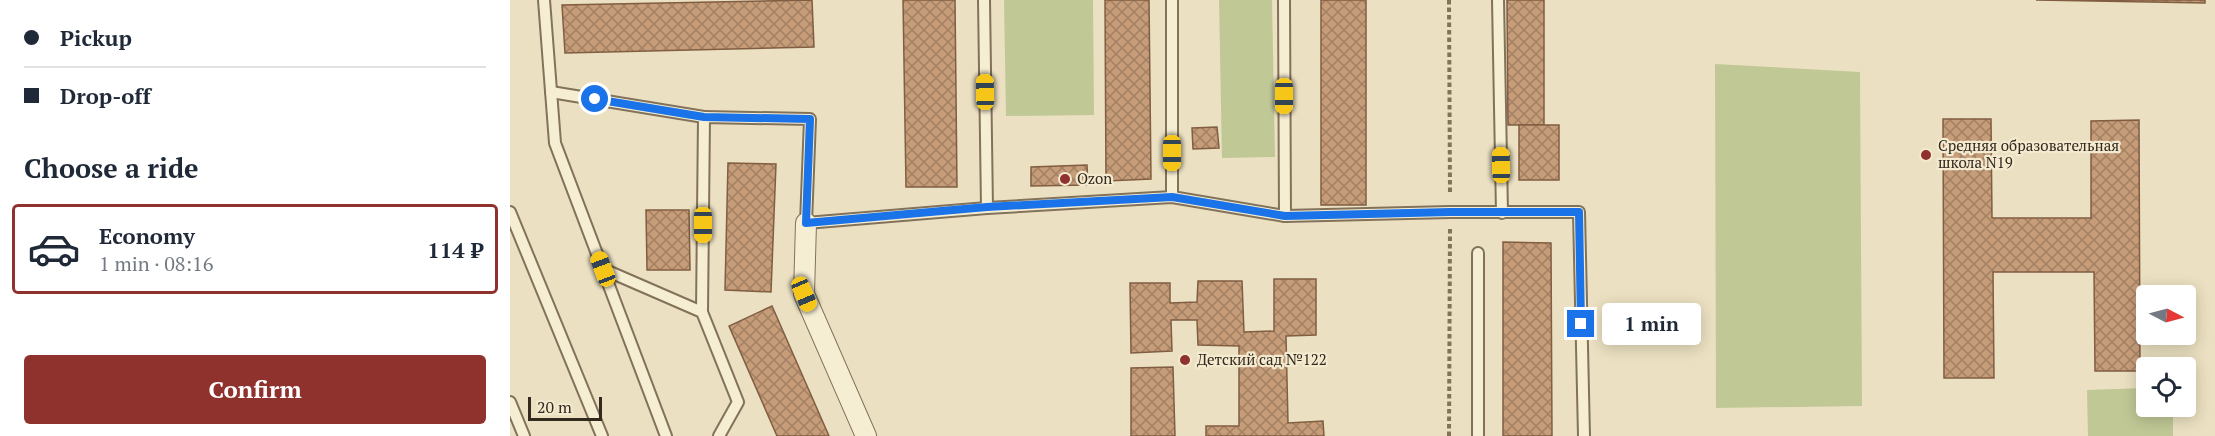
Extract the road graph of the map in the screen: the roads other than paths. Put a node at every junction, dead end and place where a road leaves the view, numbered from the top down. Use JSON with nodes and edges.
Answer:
{"nodes":[{"id":1,"x":544,"y":0,"type":"edge"},
{"id":2,"x":984,"y":0,"type":"edge"},
{"id":3,"x":1172,"y":0,"type":"edge"},
{"id":4,"x":1284,"y":0,"type":"edge"},
{"id":5,"x":1498,"y":0,"type":"edge"},
{"id":6,"x":551,"y":92,"type":"junction"},
{"id":7,"x":704,"y":117,"type":"junction"},
{"id":8,"x":1172,"y":197,"type":"junction"},
{"id":9,"x":987,"y":207,"type":"junction"},
{"id":10,"x":510,"y":212,"type":"edge"},
{"id":11,"x":1502,"y":213,"type":"junction"},
{"id":12,"x":1285,"y":216,"type":"junction"},
{"id":13,"x":806,"y":223,"type":"junction"},
{"id":14,"x":1478,"y":253,"type":"dead end"},
{"id":15,"x":603,"y":269,"type":"junction"},
{"id":16,"x":702,"y":312,"type":"junction"},
{"id":17,"x":510,"y":402,"type":"edge"},
{"id":18,"x":524,"y":436,"type":"edge"},
{"id":19,"x":602,"y":436,"type":"edge"},
{"id":20,"x":666,"y":436,"type":"edge"},
{"id":21,"x":719,"y":436,"type":"edge"},
{"id":22,"x":866,"y":436,"type":"edge"},
{"id":23,"x":1478,"y":436,"type":"edge"},
{"id":24,"x":1584,"y":436,"type":"edge"}],
"edges":[{"from":1,"to":6,"type":"lane"},
{"from":2,"to":9,"type":"lane"},
{"from":3,"to":8,"type":"lane"},
{"from":4,"to":12,"type":"lane"},
{"from":5,"to":11,"type":"lane"},
{"from":6,"to":7,"type":"lane"},
{"from":6,"to":15,"type":"lane"},
{"from":7,"to":13,"type":"lane"},
{"from":7,"to":16,"type":"lane"},
{"from":8,"to":9,"type":"lane"},
{"from":8,"to":12,"type":"lane"},
{"from":9,"to":13,"type":"lane"},
{"from":10,"to":19,"type":"lane"},
{"from":11,"to":12,"type":"lane"},
{"from":11,"to":24,"type":"lane"},
{"from":13,"to":22,"type":"street"},
{"from":14,"to":23,"type":"lane"},
{"from":15,"to":16,"type":"lane"},
{"from":15,"to":20,"type":"lane"},
{"from":16,"to":21,"type":"lane"},
{"from":17,"to":18,"type":"lane"}]}
